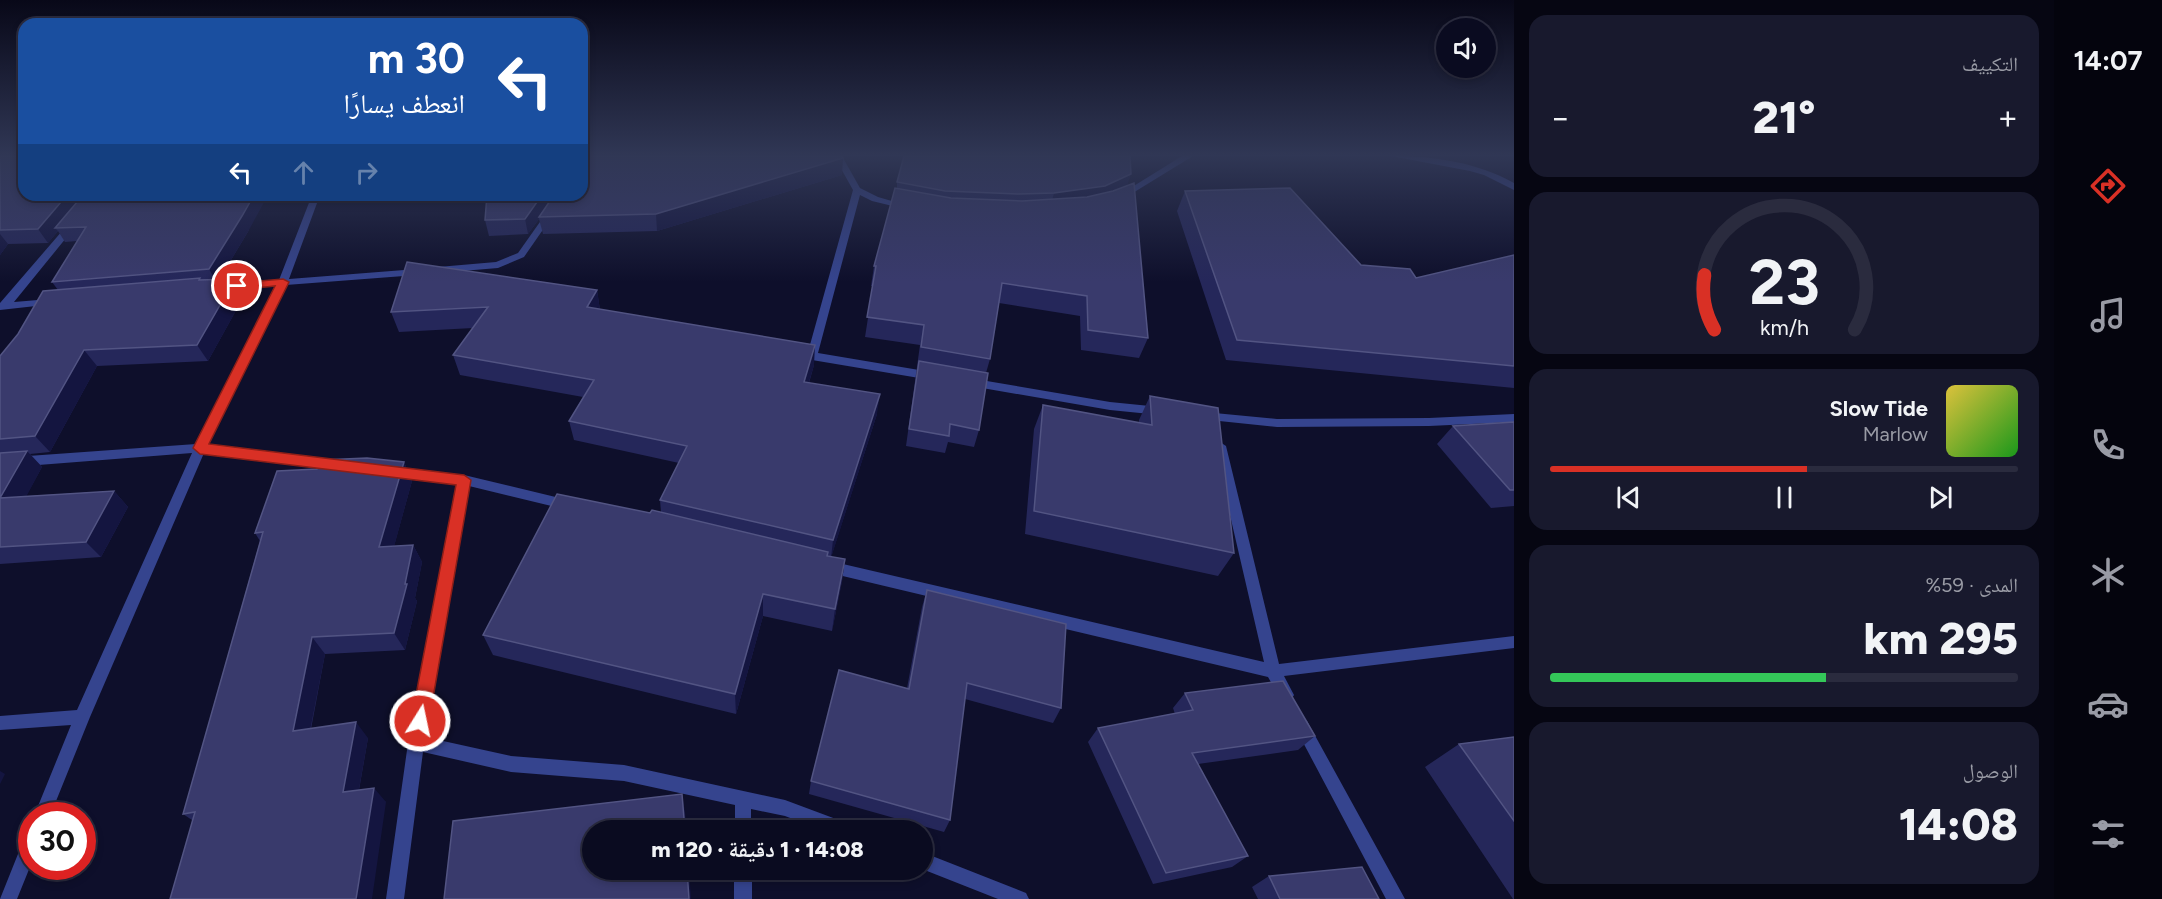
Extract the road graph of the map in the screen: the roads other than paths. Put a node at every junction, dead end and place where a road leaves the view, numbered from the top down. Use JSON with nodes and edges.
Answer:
{"nodes":[{"id":1,"x":854,"y":198,"type":"edge"},
{"id":2,"x":873,"y":198,"type":"edge"},
{"id":3,"x":1118,"y":198,"type":"edge"},
{"id":4,"x":314,"y":201,"type":"edge"},
{"id":5,"x":559,"y":201,"type":"edge"},
{"id":6,"x":1113,"y":201,"type":"edge"},
{"id":7,"x":914,"y":207,"type":"edge"},
{"id":8,"x":81,"y":213,"type":"edge"},
{"id":9,"x":283,"y":282,"type":"junction"},
{"id":10,"x":213,"y":288,"type":"edge"},
{"id":11,"x":63,"y":301,"type":"edge"},
{"id":12,"x":2,"y":308,"type":"edge"},
{"id":13,"x":789,"y":352,"type":"edge"},
{"id":14,"x":812,"y":356,"type":"junction"},
{"id":15,"x":938,"y":377,"type":"edge"},
{"id":16,"x":961,"y":381,"type":"edge"},
{"id":17,"x":1168,"y":412,"type":"edge"},
{"id":18,"x":1191,"y":414,"type":"edge"},
{"id":19,"x":1214,"y":417,"type":"junction"},
{"id":20,"x":1514,"y":418,"type":"edge"},
{"id":21,"x":200,"y":448,"type":"junction"},
{"id":22,"x":0,"y":463,"type":"edge"},
{"id":23,"x":349,"y":466,"type":"edge"},
{"id":24,"x":384,"y":471,"type":"edge"},
{"id":25,"x":464,"y":480,"type":"junction"},
{"id":26,"x":580,"y":508,"type":"edge"},
{"id":27,"x":822,"y":565,"type":"edge"},
{"id":28,"x":1514,"y":642,"type":"edge"},
{"id":29,"x":1273,"y":671,"type":"junction"},
{"id":30,"x":82,"y":717,"type":"junction"},
{"id":31,"x":0,"y":723,"type":"edge"},
{"id":32,"x":416,"y":743,"type":"junction"},
{"id":33,"x":743,"y":799,"type":"junction"},
{"id":34,"x":48,"y":802,"type":"edge"},
{"id":35,"x":743,"y":820,"type":"edge"},
{"id":36,"x":817,"y":820,"type":"edge"},
{"id":37,"x":933,"y":864,"type":"edge"},
{"id":38,"x":18,"y":874,"type":"edge"},
{"id":39,"x":743,"y":880,"type":"edge"},
{"id":40,"x":8,"y":899,"type":"edge"},
{"id":41,"x":395,"y":899,"type":"edge"},
{"id":42,"x":743,"y":899,"type":"edge"},
{"id":43,"x":1020,"y":899,"type":"edge"},
{"id":44,"x":1396,"y":899,"type":"edge"}],
"edges":[{"from":1,"to":14,"type":"street"},
{"from":2,"to":7,"type":"street"},
{"from":3,"to":6,"type":"street"},
{"from":4,"to":9,"type":"street"},
{"from":5,"to":9,"type":"street"},
{"from":8,"to":12,"type":"street"},
{"from":9,"to":10,"type":"street"},
{"from":9,"to":21,"type":"street"},
{"from":11,"to":12,"type":"street"},
{"from":13,"to":14,"type":"street"},
{"from":14,"to":15,"type":"street"},
{"from":16,"to":17,"type":"street"},
{"from":18,"to":19,"type":"street"},
{"from":19,"to":20,"type":"street"},
{"from":19,"to":29,"type":"street"},
{"from":21,"to":22,"type":"street"},
{"from":21,"to":23,"type":"street"},
{"from":21,"to":30,"type":"street"},
{"from":24,"to":25,"type":"street"},
{"from":25,"to":26,"type":"street"},
{"from":25,"to":32,"type":"street"},
{"from":27,"to":29,"type":"street"},
{"from":28,"to":29,"type":"street"},
{"from":29,"to":44,"type":"street"},
{"from":30,"to":31,"type":"street"},
{"from":30,"to":34,"type":"street"},
{"from":32,"to":33,"type":"street"},
{"from":32,"to":41,"type":"street"},
{"from":33,"to":35,"type":"street"},
{"from":33,"to":36,"type":"street"},
{"from":37,"to":43,"type":"street"},
{"from":38,"to":40,"type":"street"},
{"from":39,"to":42,"type":"street"}]}
